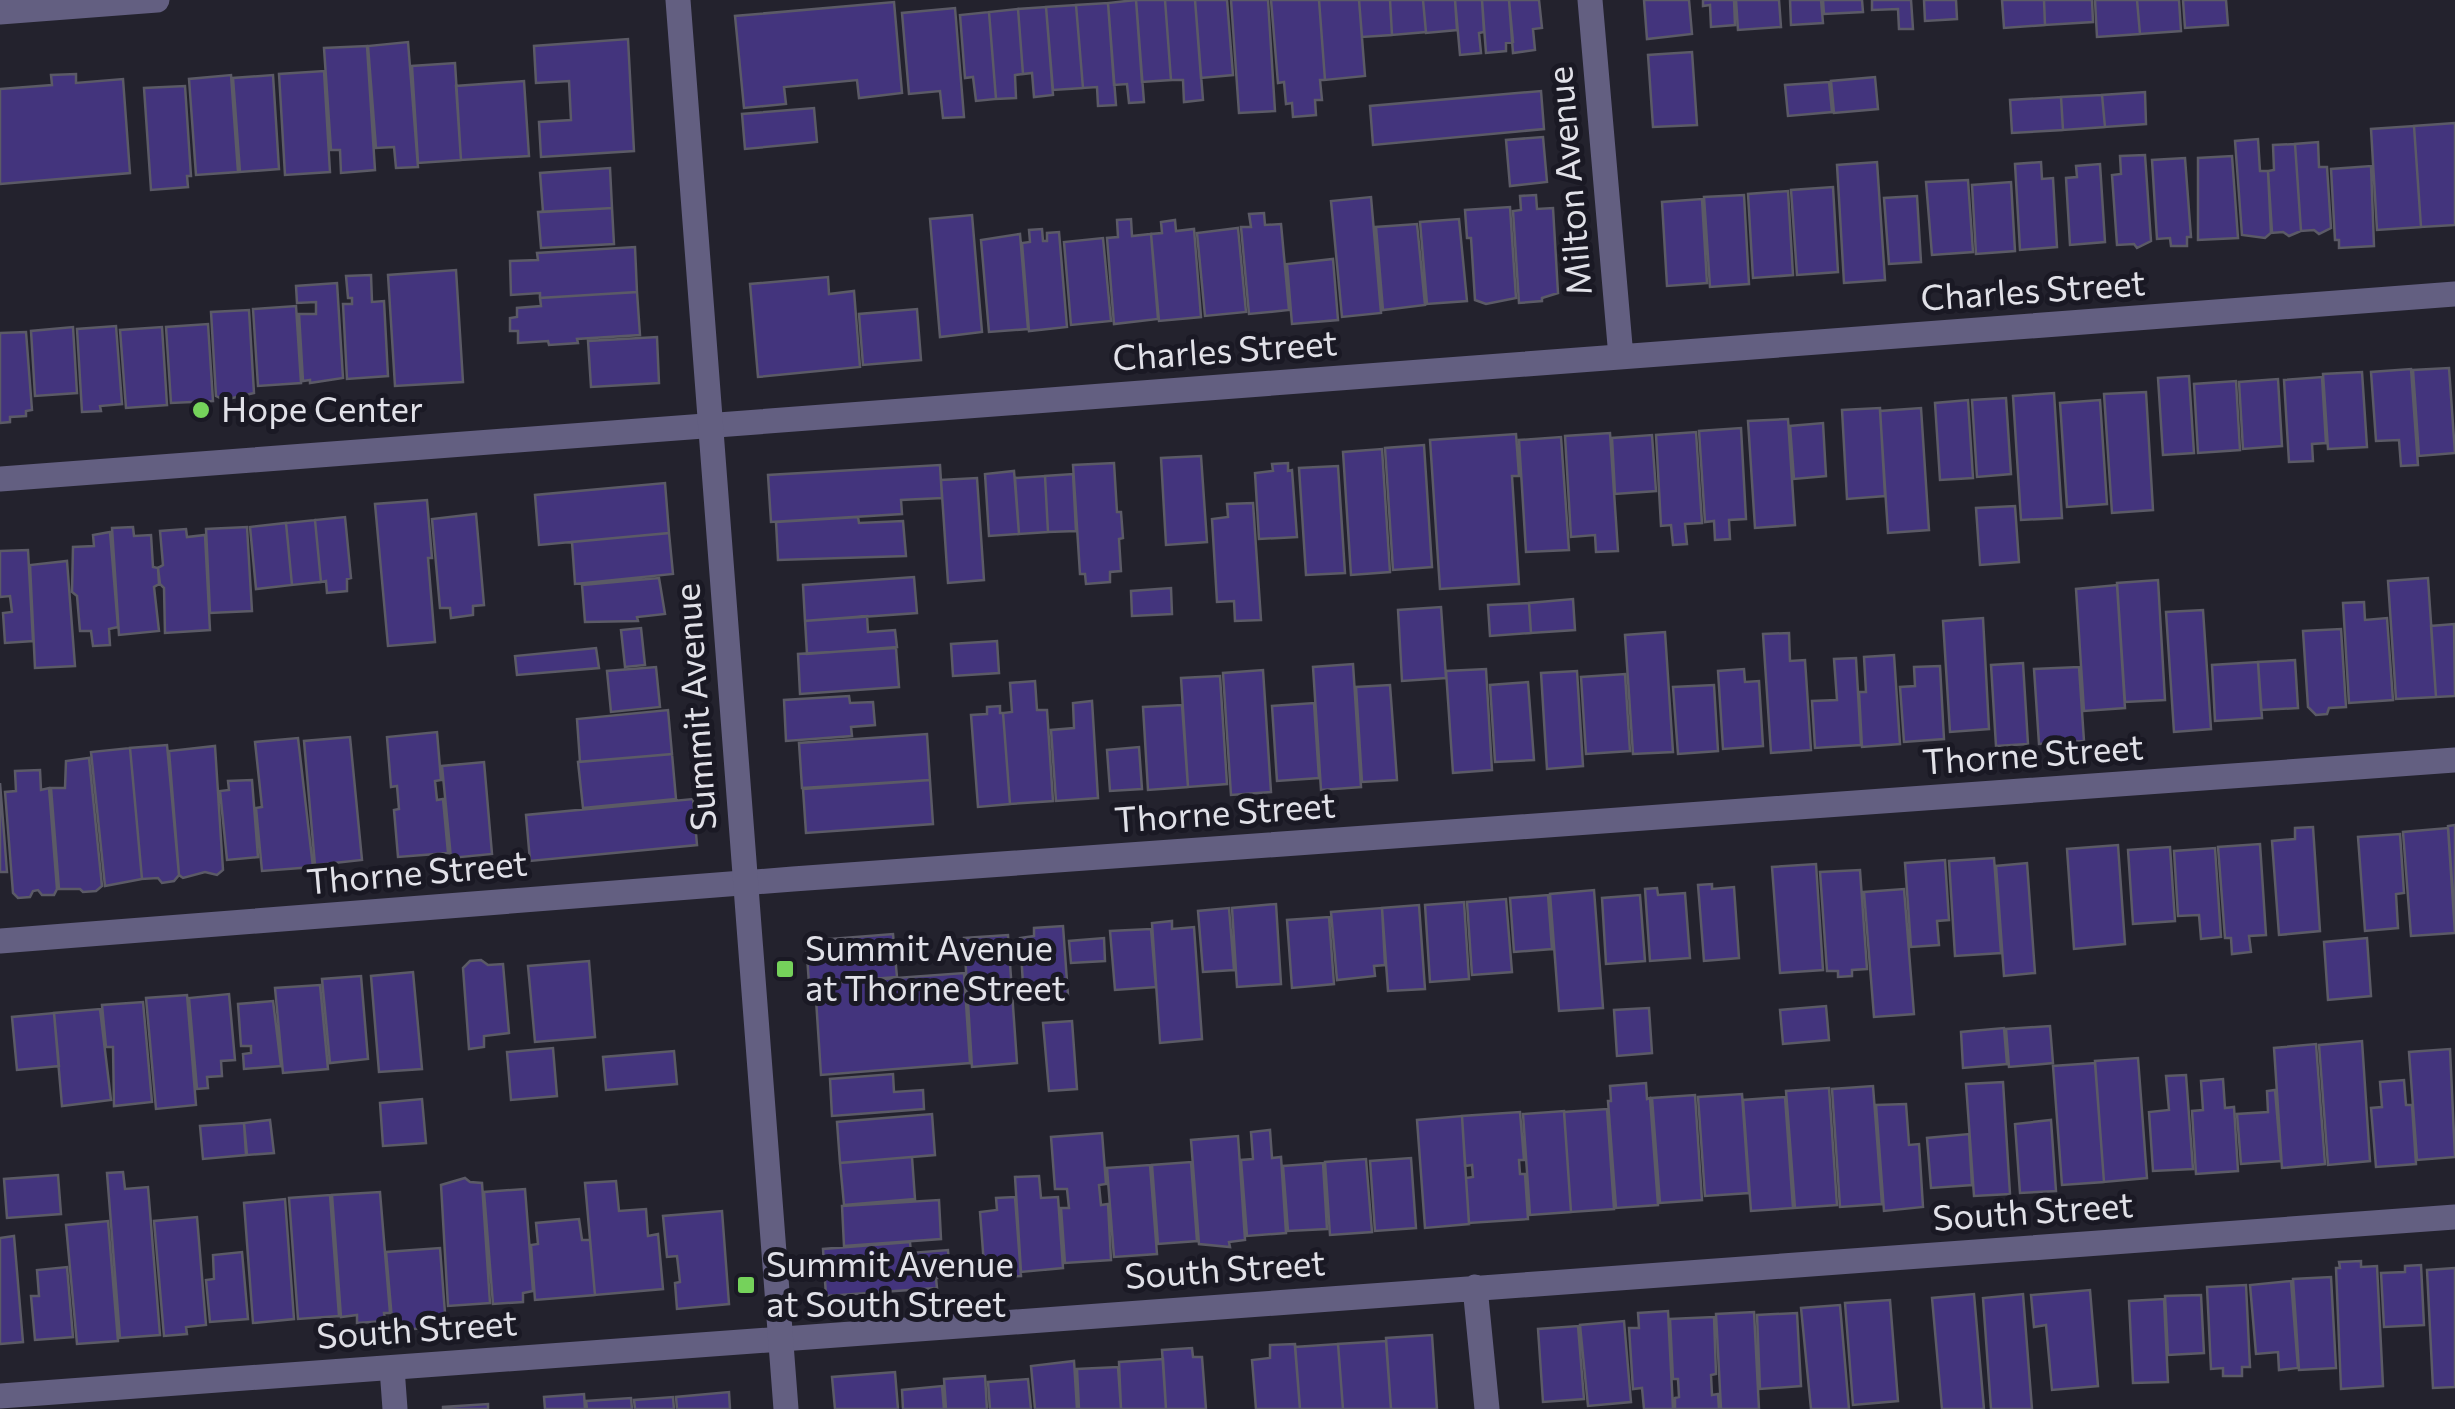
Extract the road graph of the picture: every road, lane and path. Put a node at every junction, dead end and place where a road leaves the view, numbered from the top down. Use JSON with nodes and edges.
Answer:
{"nodes":[{"id":1,"x":157,"y":0,"type":"edge"},
{"id":2,"x":678,"y":0,"type":"edge"},
{"id":3,"x":1590,"y":0,"type":"edge"},
{"id":4,"x":0,"y":12,"type":"edge"},
{"id":5,"x":2455,"y":294,"type":"edge"},
{"id":6,"x":1622,"y":357,"type":"junction"},
{"id":7,"x":710,"y":426,"type":"junction"},
{"id":8,"x":0,"y":479,"type":"edge"},
{"id":9,"x":2455,"y":760,"type":"edge"},
{"id":10,"x":744,"y":883,"type":"junction"},
{"id":11,"x":0,"y":942,"type":"edge"},
{"id":12,"x":2455,"y":1217,"type":"edge"},
{"id":13,"x":1475,"y":1287,"type":"junction"},
{"id":14,"x":780,"y":1337,"type":"junction"},
{"id":15,"x":392,"y":1368,"type":"junction"},
{"id":16,"x":0,"y":1396,"type":"edge"},
{"id":17,"x":394,"y":1409,"type":"edge"},
{"id":18,"x":786,"y":1409,"type":"edge"},
{"id":19,"x":1486,"y":1409,"type":"edge"}],
"edges":[{"from":1,"to":4,"type":"street"},
{"from":2,"to":7,"type":"street","name":"Summit Avenue"},
{"from":3,"to":6,"type":"street","name":"Milton Avenue"},
{"from":5,"to":6,"type":"street","name":"Charles Street"},
{"from":6,"to":7,"type":"street","name":"Charles Street"},
{"from":7,"to":8,"type":"street","name":"Charles Street"},
{"from":7,"to":10,"type":"street","name":"Summit Avenue"},
{"from":9,"to":10,"type":"street","name":"Thorne Street"},
{"from":10,"to":11,"type":"street","name":"Thorne Street"},
{"from":10,"to":14,"type":"street","name":"Summit Avenue"},
{"from":12,"to":13,"type":"street","name":"South Street"},
{"from":13,"to":14,"type":"street","name":"South Street"},
{"from":13,"to":19,"type":"street"},
{"from":14,"to":15,"type":"street","name":"South Street"},
{"from":14,"to":18,"type":"street","name":"Summit Avenue"},
{"from":15,"to":16,"type":"street","name":"South Street"},
{"from":15,"to":17,"type":"street"}]}
